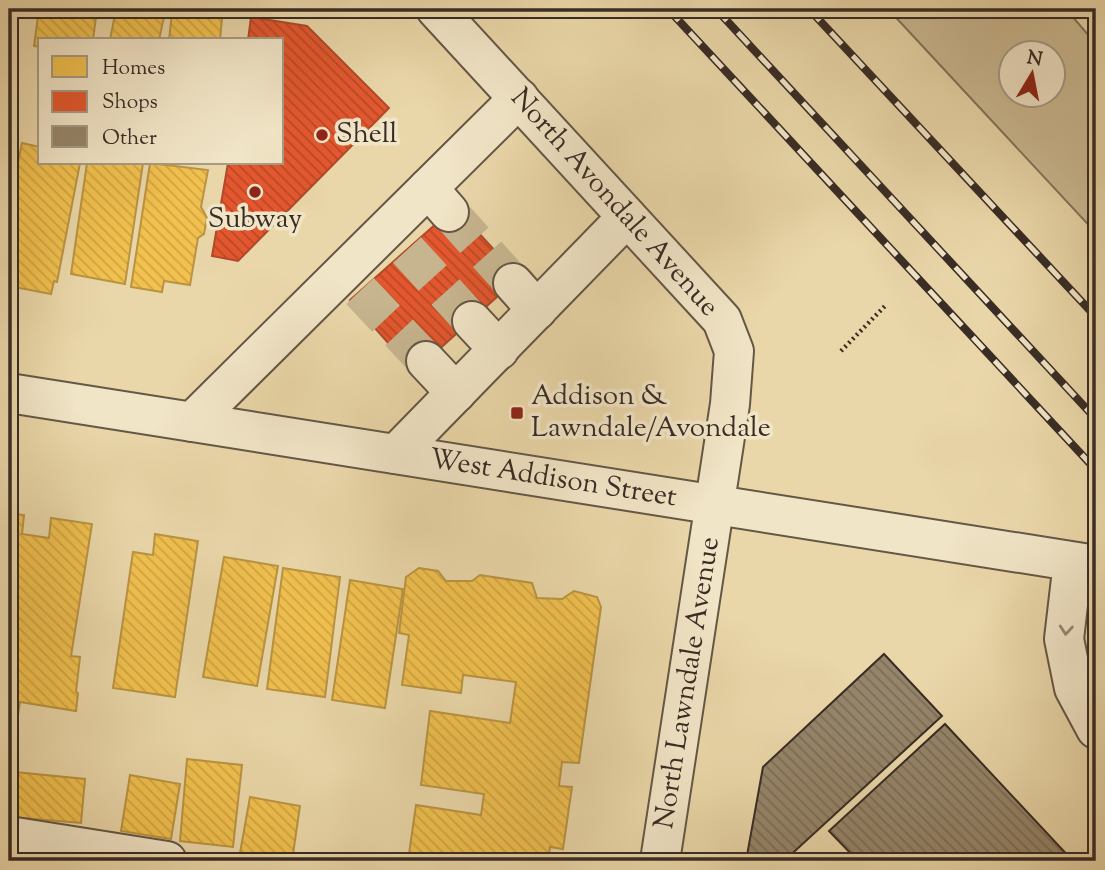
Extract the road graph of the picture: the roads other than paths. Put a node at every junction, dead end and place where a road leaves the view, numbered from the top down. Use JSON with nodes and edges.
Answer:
{"nodes":[{"id":1,"x":436,"y":9,"type":"edge"},
{"id":2,"x":519,"y":98,"type":"junction"},
{"id":3,"x":627,"y":217,"type":"junction"},
{"id":4,"x":472,"y":321,"type":"tunnel mouth"},
{"id":5,"x":499,"y":350,"type":"junction"},
{"id":6,"x":426,"y":361,"type":"tunnel mouth"},
{"id":7,"x":9,"y":393,"type":"edge"},
{"id":8,"x":456,"y":393,"type":"junction"},
{"id":9,"x":192,"y":422,"type":"junction"},
{"id":10,"x":396,"y":454,"type":"junction"},
{"id":11,"x":715,"y":505,"type":"junction"},
{"id":12,"x":1085,"y":564,"type":"edge"},
{"id":13,"x":1096,"y":729,"type":"edge"},
{"id":14,"x":9,"y":836,"type":"edge"},
{"id":15,"x":167,"y":861,"type":"edge"},
{"id":16,"x":660,"y":861,"type":"edge"}],
"edges":[{"from":1,"to":2,"type":"street","name":"North Avondale Avenue"},
{"from":2,"to":3,"type":"street","name":"North Avondale Avenue"},
{"from":2,"to":9,"type":"street"},
{"from":3,"to":5,"type":"street"},
{"from":3,"to":11,"type":"street","name":"North Avondale Avenue"},
{"from":4,"to":5,"type":"street"},
{"from":5,"to":8,"type":"street"},
{"from":6,"to":8,"type":"street"},
{"from":7,"to":9,"type":"street","name":"West Addison Street"},
{"from":8,"to":10,"type":"street"},
{"from":9,"to":10,"type":"street","name":"West Addison Street"},
{"from":10,"to":11,"type":"street","name":"West Addison Street"},
{"from":11,"to":12,"type":"street","name":"West Addison Street"},
{"from":11,"to":16,"type":"street","name":"North Lawndale Avenue"},
{"from":12,"to":13,"type":"street","one_way":true},
{"from":14,"to":15,"type":"street"}]}
